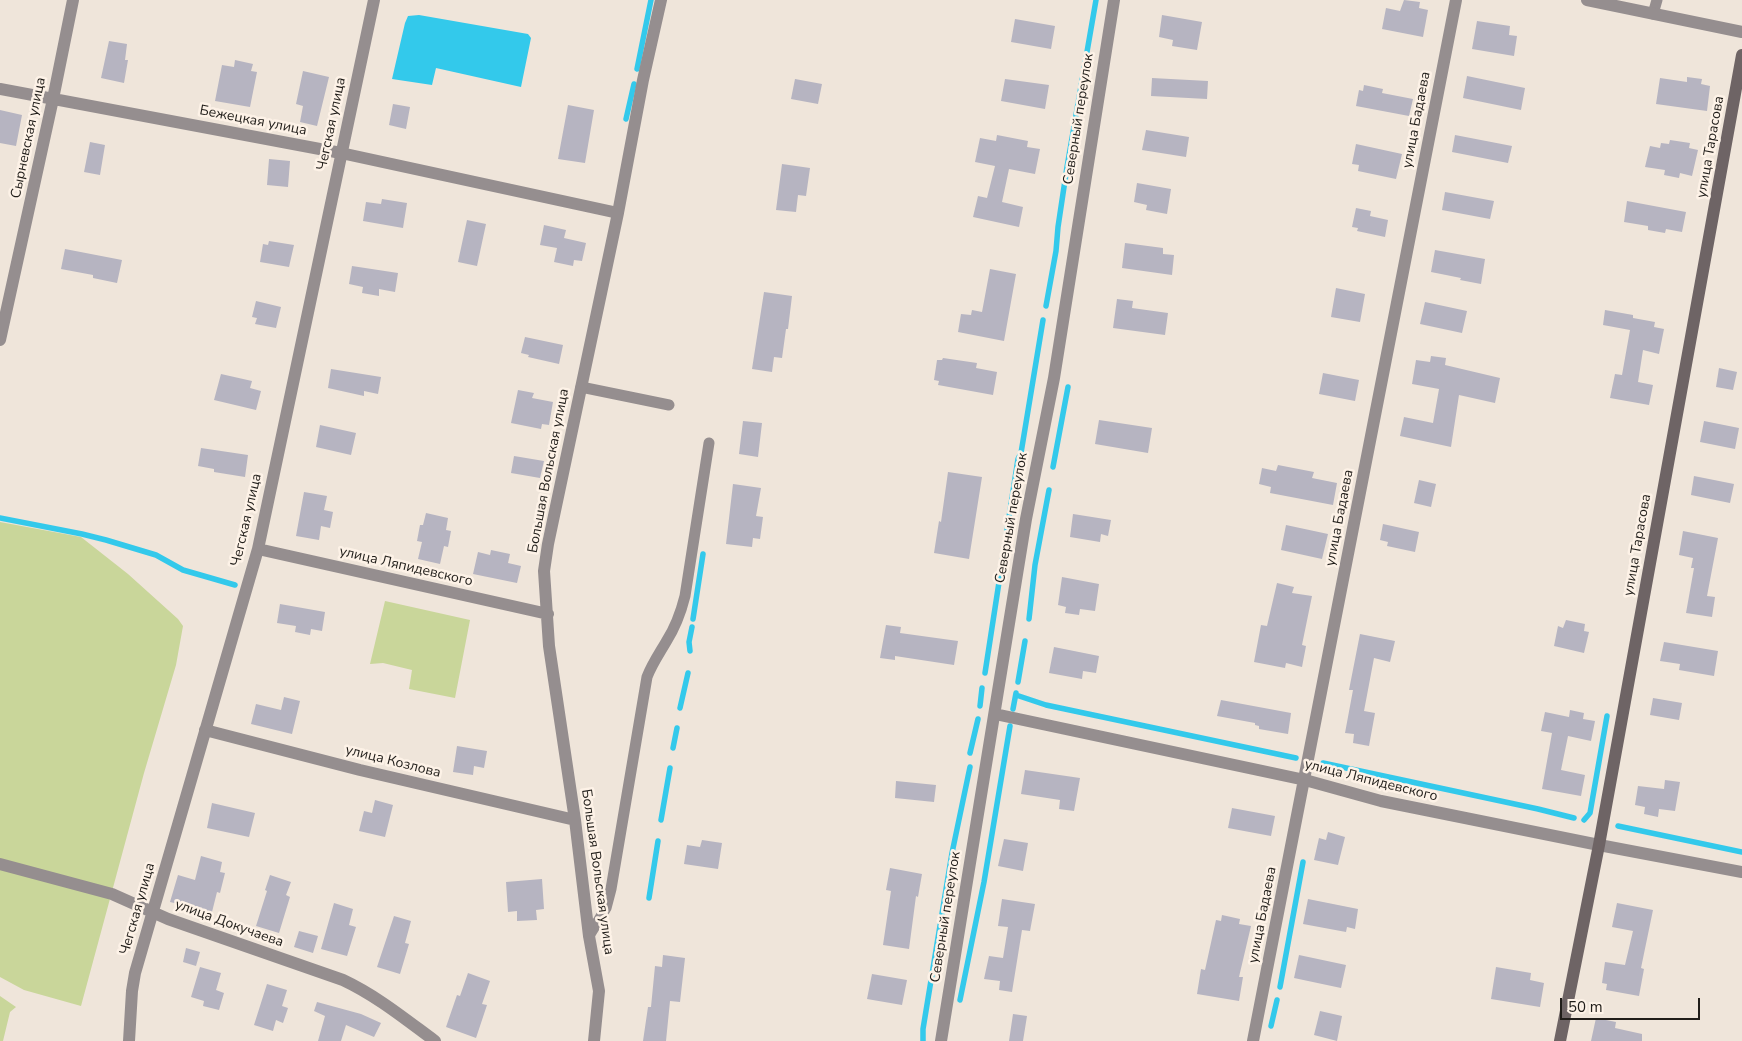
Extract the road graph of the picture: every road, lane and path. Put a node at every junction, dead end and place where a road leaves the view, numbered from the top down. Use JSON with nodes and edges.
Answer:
{"nodes":[{"id":1,"x":73,"y":0,"type":"edge"},
{"id":2,"x":374,"y":0,"type":"edge"},
{"id":3,"x":660,"y":0,"type":"edge"},
{"id":4,"x":1114,"y":0,"type":"edge"},
{"id":5,"x":1456,"y":0,"type":"edge"},
{"id":6,"x":1587,"y":0,"type":"edge"},
{"id":7,"x":1656,"y":0,"type":"edge"},
{"id":8,"x":1653,"y":14,"type":"junction"},
{"id":9,"x":1742,"y":32,"type":"edge"},
{"id":10,"x":1742,"y":55,"type":"edge"},
{"id":11,"x":0,"y":89,"type":"edge"},
{"id":12,"x":53,"y":99,"type":"junction"},
{"id":13,"x":341,"y":153,"type":"junction"},
{"id":14,"x":618,"y":212,"type":"junction"},
{"id":15,"x":0,"y":340,"type":"edge"},
{"id":16,"x":581,"y":387,"type":"junction"},
{"id":17,"x":669,"y":405,"type":"dead end"},
{"id":18,"x":709,"y":443,"type":"dead end"},
{"id":19,"x":258,"y":550,"type":"junction"},
{"id":20,"x":548,"y":614,"type":"junction"},
{"id":21,"x":994,"y":714,"type":"junction"},
{"id":22,"x":205,"y":730,"type":"junction"},
{"id":23,"x":1305,"y":780,"type":"junction"},
{"id":24,"x":575,"y":820,"type":"junction"},
{"id":25,"x":1599,"y":845,"type":"junction"},
{"id":26,"x":0,"y":864,"type":"edge"},
{"id":27,"x":1742,"y":872,"type":"edge"},
{"id":28,"x":152,"y":912,"type":"junction"},
{"id":29,"x":589,"y":936,"type":"junction"},
{"id":30,"x":129,"y":1041,"type":"edge"},
{"id":31,"x":435,"y":1041,"type":"edge"},
{"id":32,"x":594,"y":1041,"type":"edge"},
{"id":33,"x":941,"y":1041,"type":"edge"},
{"id":34,"x":1253,"y":1041,"type":"edge"},
{"id":35,"x":1560,"y":1041,"type":"edge"}],
"edges":[{"from":1,"to":12,"type":"street","name":"Сырневская улица"},
{"from":2,"to":13,"type":"street","name":"Чегская улица"},
{"from":3,"to":14,"type":"street","name":"Большая Вольская улица"},
{"from":4,"to":21,"type":"street","name":"Северный переулок"},
{"from":5,"to":23,"type":"street","name":"улица Бадаева"},
{"from":6,"to":8,"type":"street"},
{"from":7,"to":8,"type":"lane"},
{"from":8,"to":9,"type":"street"},
{"from":10,"to":25,"type":"street","name":"улица Тарасова"},
{"from":11,"to":12,"type":"street","name":"Бежецкая улица"},
{"from":12,"to":13,"type":"street","name":"Бежецкая улица"},
{"from":12,"to":15,"type":"street","name":"Сырневская улица"},
{"from":13,"to":14,"type":"street","name":"Бежецкая улица"},
{"from":13,"to":19,"type":"street","name":"Чегская улица"},
{"from":14,"to":16,"type":"street","name":"Большая Вольская улица"},
{"from":16,"to":17,"type":"lane"},
{"from":16,"to":20,"type":"street","name":"Большая Вольская улица"},
{"from":18,"to":29,"type":"lane"},
{"from":19,"to":20,"type":"street","name":"улица Ляпидевского"},
{"from":19,"to":22,"type":"street","name":"Чегская улица"},
{"from":20,"to":24,"type":"street","name":"Большая Вольская улица"},
{"from":21,"to":23,"type":"street","name":"улица Ляпидевского"},
{"from":21,"to":33,"type":"street","name":"Северный переулок"},
{"from":22,"to":24,"type":"street","name":"улица Козлова"},
{"from":22,"to":28,"type":"street","name":"Чегская улица"},
{"from":23,"to":25,"type":"street","name":"улица Ляпидевского"},
{"from":23,"to":34,"type":"street","name":"улица Бадаева"},
{"from":24,"to":29,"type":"street","name":"Большая Вольская улица"},
{"from":25,"to":27,"type":"street","name":"улица Ляпидевского"},
{"from":25,"to":35,"type":"street","name":"улица Тарасова"},
{"from":26,"to":28,"type":"street","name":"улица Докучаева"},
{"from":28,"to":30,"type":"street","name":"Чегская улица"},
{"from":28,"to":31,"type":"street","name":"улица Докучаева"},
{"from":29,"to":32,"type":"street","name":"Большая Вольская улица"}]}
